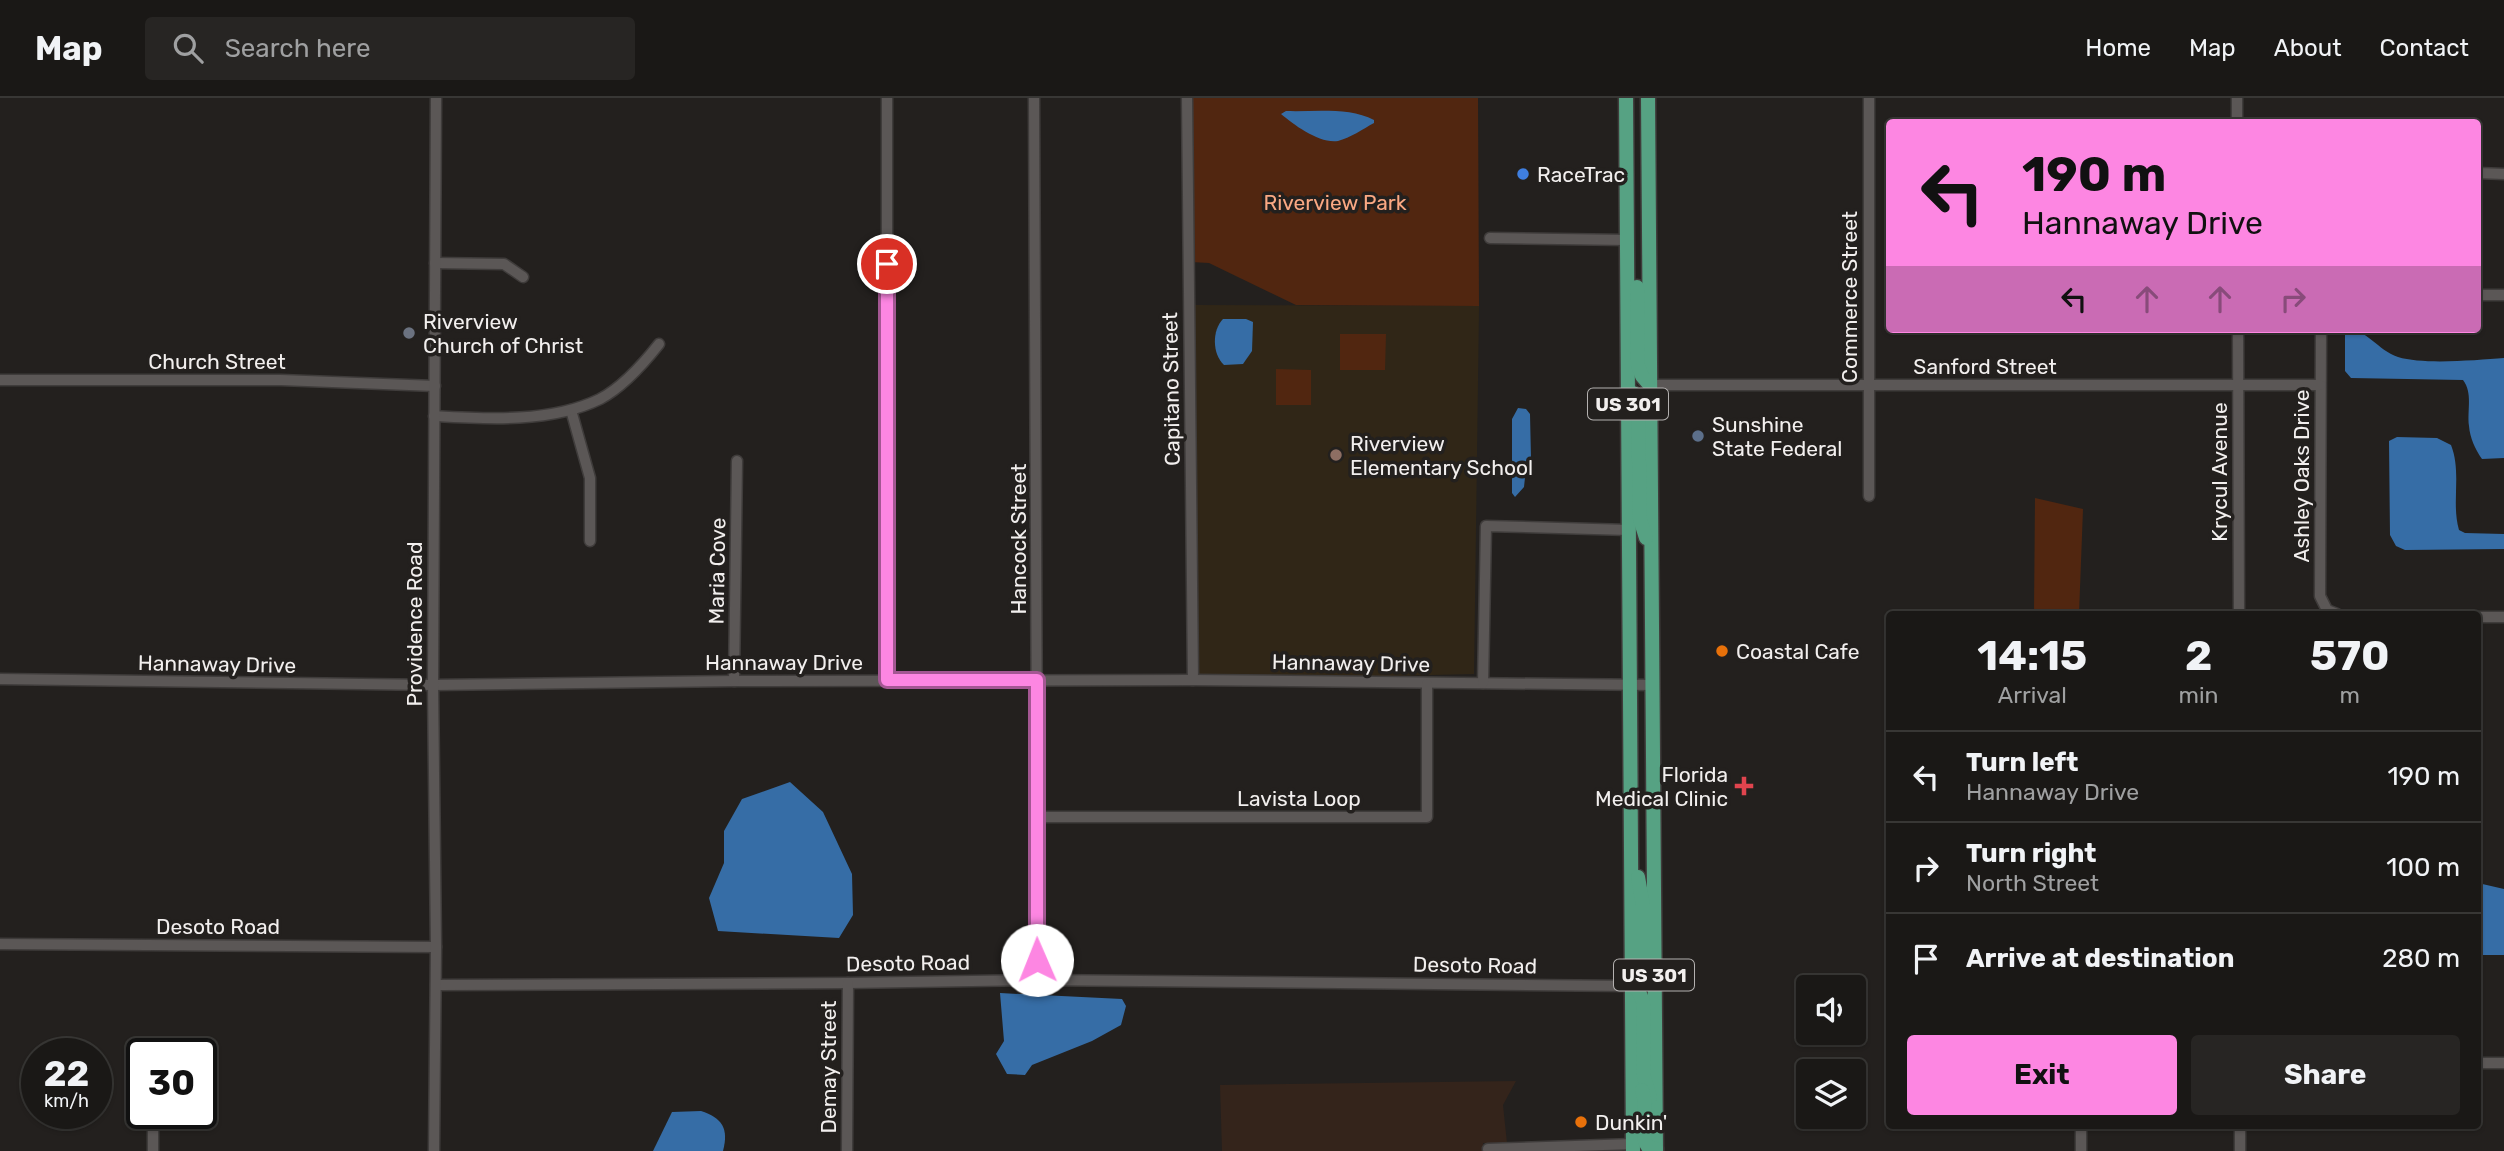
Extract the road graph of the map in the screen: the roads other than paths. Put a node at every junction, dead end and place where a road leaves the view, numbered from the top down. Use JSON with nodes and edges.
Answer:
{"nodes":[{"id":1,"x":436,"y":98,"type":"edge"},
{"id":2,"x":887,"y":98,"type":"edge"},
{"id":3,"x":1034,"y":98,"type":"edge"},
{"id":4,"x":1187,"y":98,"type":"edge"},
{"id":5,"x":1626,"y":98,"type":"edge"},
{"id":6,"x":1648,"y":98,"type":"edge"},
{"id":7,"x":1869,"y":98,"type":"edge"},
{"id":8,"x":2237,"y":98,"type":"edge"},
{"id":9,"x":2237,"y":119,"type":"edge"},
{"id":10,"x":2481,"y":173,"type":"edge"},
{"id":11,"x":2504,"y":174,"type":"edge"},
{"id":12,"x":1490,"y":238,"type":"dead end"},
{"id":13,"x":1627,"y":240,"type":"junction"},
{"id":14,"x":1627,"y":256,"type":"junction"},
{"id":15,"x":435,"y":263,"type":"junction"},
{"id":16,"x":523,"y":277,"type":"dead end"},
{"id":17,"x":2481,"y":295,"type":"edge"},
{"id":18,"x":2504,"y":295,"type":"edge"},
{"id":19,"x":2238,"y":333,"type":"edge"},
{"id":20,"x":2321,"y":333,"type":"edge"},
{"id":21,"x":659,"y":344,"type":"dead end"},
{"id":22,"x":0,"y":380,"type":"edge"},
{"id":23,"x":1650,"y":384,"type":"junction"},
{"id":24,"x":1868,"y":385,"type":"junction"},
{"id":25,"x":2238,"y":385,"type":"junction"},
{"id":26,"x":2320,"y":385,"type":"junction"},
{"id":27,"x":435,"y":386,"type":"junction"},
{"id":28,"x":1628,"y":391,"type":"junction"},
{"id":29,"x":571,"y":410,"type":"junction"},
{"id":30,"x":434,"y":416,"type":"junction"},
{"id":31,"x":737,"y":461,"type":"dead end"},
{"id":32,"x":1868,"y":496,"type":"dead end"},
{"id":33,"x":1629,"y":530,"type":"junction"},
{"id":34,"x":590,"y":541,"type":"dead end"},
{"id":35,"x":1650,"y":550,"type":"junction"},
{"id":36,"x":2239,"y":611,"type":"edge"},
{"id":37,"x":2330,"y":611,"type":"edge"},
{"id":38,"x":2481,"y":617,"type":"edge"},
{"id":39,"x":2504,"y":617,"type":"edge"},
{"id":40,"x":0,"y":679,"type":"edge"},
{"id":41,"x":887,"y":680,"type":"junction"},
{"id":42,"x":1037,"y":680,"type":"junction"},
{"id":43,"x":1193,"y":680,"type":"junction"},
{"id":44,"x":734,"y":681,"type":"junction"},
{"id":45,"x":1427,"y":684,"type":"junction"},
{"id":46,"x":1483,"y":684,"type":"junction"},
{"id":47,"x":433,"y":685,"type":"junction"},
{"id":48,"x":1629,"y":685,"type":"junction"},
{"id":49,"x":1652,"y":685,"type":"junction"},
{"id":50,"x":1037,"y":817,"type":"junction"},
{"id":51,"x":1632,"y":859,"type":"junction"},
{"id":52,"x":0,"y":944,"type":"edge"},
{"id":53,"x":436,"y":947,"type":"junction"},
{"id":54,"x":1654,"y":971,"type":"junction"},
{"id":55,"x":1038,"y":979,"type":"junction"},
{"id":56,"x":848,"y":983,"type":"junction"},
{"id":57,"x":436,"y":985,"type":"junction"},
{"id":58,"x":1632,"y":986,"type":"junction"},
{"id":59,"x":1633,"y":1062,"type":"junction"},
{"id":60,"x":2481,"y":1063,"type":"edge"},
{"id":61,"x":2504,"y":1063,"type":"edge"},
{"id":62,"x":1655,"y":1119,"type":"junction"},
{"id":63,"x":153,"y":1129,"type":"edge"},
{"id":64,"x":2081,"y":1129,"type":"edge"},
{"id":65,"x":2240,"y":1129,"type":"edge"},
{"id":66,"x":1488,"y":1149,"type":"dead end"},
{"id":67,"x":1532,"y":1149,"type":"edge"},
{"id":68,"x":1644,"y":1149,"type":"edge"},
{"id":69,"x":153,"y":1151,"type":"edge"},
{"id":70,"x":434,"y":1151,"type":"edge"},
{"id":71,"x":847,"y":1151,"type":"edge"},
{"id":72,"x":2081,"y":1151,"type":"edge"},
{"id":73,"x":2240,"y":1151,"type":"edge"}],
"edges":[{"from":1,"to":15,"type":"street","name":"Providence Road"},
{"from":2,"to":41,"type":"street"},
{"from":3,"to":42,"type":"street","name":"Hancock Street"},
{"from":4,"to":43,"type":"street","name":"Capitano Street"},
{"from":5,"to":13,"type":"main road","number":"US 301"},
{"from":6,"to":23,"type":"main road","number":"US 301"},
{"from":7,"to":24,"type":"street","name":"Commerce Street"},
{"from":8,"to":9,"type":"street"},
{"from":10,"to":11,"type":"street"},
{"from":12,"to":13,"type":"street"},
{"from":13,"to":14,"type":"main road","number":"US 301"},
{"from":14,"to":23,"type":"main road"},
{"from":14,"to":28,"type":"main road","number":"US 301"},
{"from":15,"to":16,"type":"street"},
{"from":15,"to":27,"type":"street","name":"Providence Road"},
{"from":17,"to":18,"type":"street"},
{"from":19,"to":25,"type":"street","name":"Krycul Avenue"},
{"from":20,"to":26,"type":"street","name":"Ashley Oaks Drive"},
{"from":21,"to":29,"type":"street"},
{"from":22,"to":27,"type":"street","name":"Church Street"},
{"from":23,"to":24,"type":"street","name":"Sanford Street"},
{"from":23,"to":35,"type":"main road","number":"US 301"},
{"from":24,"to":25,"type":"street","name":"Sanford Street"},
{"from":24,"to":32,"type":"street","name":"Commerce Street"},
{"from":25,"to":26,"type":"street","name":"Sanford Street"},
{"from":25,"to":36,"type":"street","name":"Krycul Avenue"},
{"from":26,"to":37,"type":"street","name":"Ashley Oaks Drive"},
{"from":27,"to":30,"type":"street","name":"Providence Road"},
{"from":28,"to":33,"type":"main road","number":"US 301"},
{"from":28,"to":35,"type":"main road"},
{"from":29,"to":30,"type":"street"},
{"from":29,"to":34,"type":"street"},
{"from":30,"to":47,"type":"street","name":"Providence Road"},
{"from":31,"to":44,"type":"street","name":"Maria Cove"},
{"from":33,"to":46,"type":"street"},
{"from":33,"to":48,"type":"main road","number":"US 301"},
{"from":35,"to":49,"type":"main road","number":"US 301"},
{"from":38,"to":39,"type":"street"},
{"from":40,"to":47,"type":"street","name":"Hannaway Drive"},
{"from":41,"to":42,"type":"street","name":"Hannaway Drive"},
{"from":41,"to":44,"type":"street","name":"Hannaway Drive"},
{"from":42,"to":43,"type":"street","name":"Hannaway Drive"},
{"from":42,"to":50,"type":"street","name":"Hancock Street"},
{"from":43,"to":45,"type":"street","name":"Hannaway Drive"},
{"from":44,"to":47,"type":"street","name":"Hannaway Drive"},
{"from":45,"to":46,"type":"street","name":"Hannaway Drive"},
{"from":45,"to":50,"type":"street","name":"Lavista Loop"},
{"from":46,"to":48,"type":"street","name":"Hannaway Drive"},
{"from":47,"to":53,"type":"street","name":"Providence Road"},
{"from":48,"to":49,"type":"street","name":"Hannaway Drive"},
{"from":48,"to":51,"type":"main road","number":"US 301"},
{"from":49,"to":54,"type":"main road","number":"US 301"},
{"from":50,"to":55,"type":"street","name":"Hancock Street"},
{"from":51,"to":54,"type":"main road"},
{"from":51,"to":58,"type":"main road","number":"US 301"},
{"from":52,"to":53,"type":"street","name":"Desoto Road"},
{"from":53,"to":57,"type":"street","name":"Providence Road"},
{"from":54,"to":62,"type":"main road","number":"US 301"},
{"from":55,"to":56,"type":"street","name":"Desoto Road"},
{"from":55,"to":58,"type":"street","name":"Desoto Road"},
{"from":56,"to":57,"type":"street","name":"Desoto Road"},
{"from":56,"to":71,"type":"street","name":"Demay Street"},
{"from":57,"to":70,"type":"street","name":"Providence Road"},
{"from":58,"to":59,"type":"main road","number":"US 301"},
{"from":58,"to":62,"type":"main road"},
{"from":59,"to":68,"type":"main road","number":"US 301"},
{"from":59,"to":68,"type":"main road"},
{"from":60,"to":61,"type":"street"},
{"from":62,"to":68,"type":"main road","number":"US 301"},
{"from":63,"to":69,"type":"street"},
{"from":64,"to":72,"type":"street"},
{"from":65,"to":73,"type":"street"},
{"from":66,"to":67,"type":"street"},
{"from":67,"to":68,"type":"street"}]}
